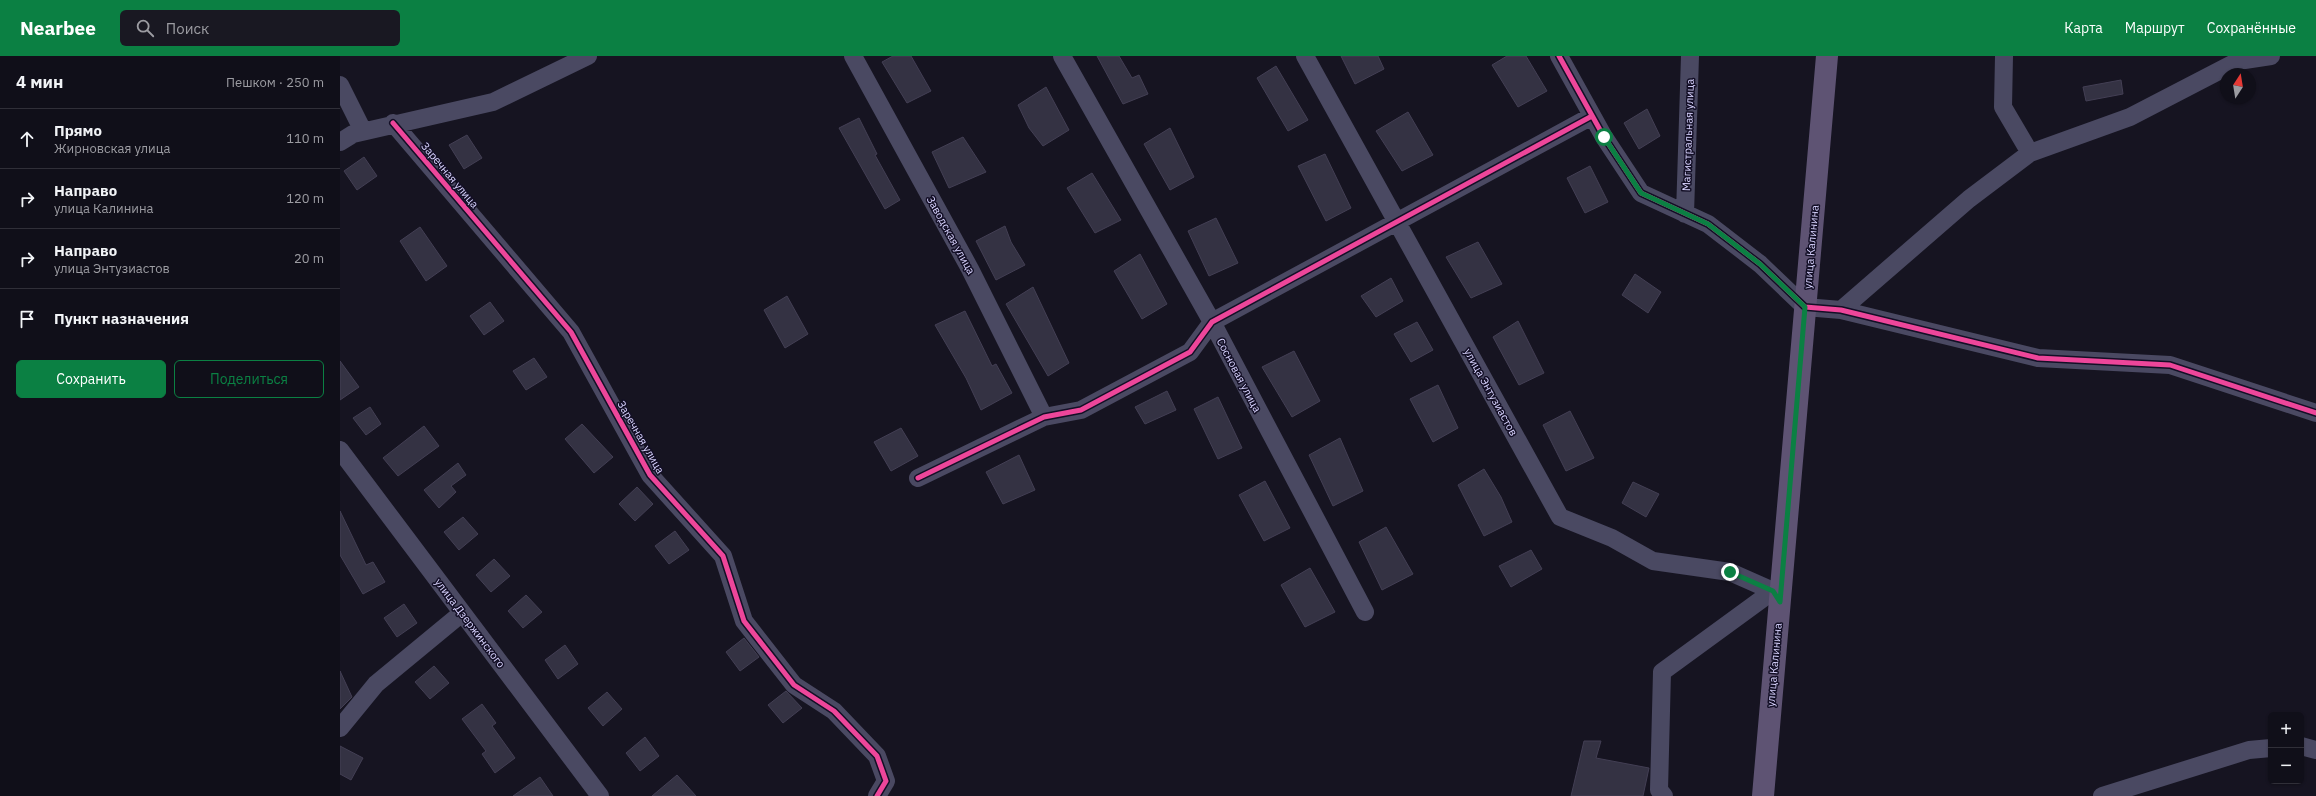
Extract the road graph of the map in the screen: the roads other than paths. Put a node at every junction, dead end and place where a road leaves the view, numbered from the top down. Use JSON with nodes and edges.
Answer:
{"nodes":[{"id":1,"x":588,"y":56,"type":"edge"},
{"id":2,"x":853,"y":56,"type":"edge"},
{"id":3,"x":1062,"y":56,"type":"edge"},
{"id":4,"x":1305,"y":56,"type":"edge"},
{"id":5,"x":1559,"y":56,"type":"edge"},
{"id":6,"x":1690,"y":56,"type":"edge"},
{"id":7,"x":1827,"y":56,"type":"edge"},
{"id":8,"x":2004,"y":56,"type":"edge"},
{"id":9,"x":2271,"y":56,"type":"edge"},
{"id":10,"x":340,"y":85,"type":"edge"},
{"id":11,"x":1592,"y":116,"type":"junction"},
{"id":12,"x":393,"y":123,"type":"junction"},
{"id":13,"x":363,"y":131,"type":"junction"},
{"id":14,"x":340,"y":142,"type":"edge"},
{"id":15,"x":2030,"y":153,"type":"junction"},
{"id":16,"x":1685,"y":214,"type":"junction"},
{"id":17,"x":1397,"y":222,"type":"junction"},
{"id":18,"x":1805,"y":307,"type":"junction"},
{"id":19,"x":1841,"y":310,"type":"junction"},
{"id":20,"x":1212,"y":322,"type":"junction"},
{"id":21,"x":2316,"y":413,"type":"edge"},
{"id":22,"x":1044,"y":417,"type":"junction"},
{"id":23,"x":340,"y":450,"type":"edge"},
{"id":24,"x":918,"y":478,"type":"dead end"},
{"id":25,"x":1776,"y":597,"type":"junction"},
{"id":26,"x":1365,"y":612,"type":"dead end"},
{"id":27,"x":462,"y":613,"type":"junction"},
{"id":28,"x":340,"y":728,"type":"edge"},
{"id":29,"x":2304,"y":747,"type":"edge"},
{"id":30,"x":2268,"y":748,"type":"edge"},
{"id":31,"x":2316,"y":750,"type":"edge"},
{"id":32,"x":600,"y":796,"type":"edge"},
{"id":33,"x":878,"y":796,"type":"edge"},
{"id":34,"x":1664,"y":796,"type":"edge"},
{"id":35,"x":1763,"y":796,"type":"edge"},
{"id":36,"x":2102,"y":796,"type":"edge"}],
"edges":[{"from":1,"to":12,"type":"street"},
{"from":2,"to":22,"type":"street","name":"Заводская улица"},
{"from":3,"to":20,"type":"street","name":"Сосновая улица"},
{"from":4,"to":17,"type":"street","name":"улица Энтузиастов"},
{"from":5,"to":11,"type":"street"},
{"from":6,"to":16,"type":"street","name":"Магистральная улица"},
{"from":7,"to":18,"type":"main road","name":"улица Калинина"},
{"from":8,"to":15,"type":"street"},
{"from":9,"to":15,"type":"street"},
{"from":10,"to":13,"type":"street"},
{"from":11,"to":16,"type":"street"},
{"from":11,"to":17,"type":"street"},
{"from":12,"to":13,"type":"street"},
{"from":12,"to":33,"type":"street","name":"Заречная улица"},
{"from":13,"to":14,"type":"street"},
{"from":15,"to":19,"type":"street"},
{"from":16,"to":18,"type":"street"},
{"from":17,"to":20,"type":"street"},
{"from":17,"to":25,"type":"street","name":"улица Энтузиастов"},
{"from":18,"to":19,"type":"street"},
{"from":18,"to":25,"type":"main road","name":"улица Калинина"},
{"from":19,"to":21,"type":"street"},
{"from":20,"to":22,"type":"street"},
{"from":20,"to":26,"type":"street","name":"Сосновая улица"},
{"from":22,"to":24,"type":"street"},
{"from":23,"to":27,"type":"street","name":"улица Дзержинского"},
{"from":25,"to":34,"type":"street"},
{"from":25,"to":35,"type":"main road","name":"улица Калинина"},
{"from":27,"to":28,"type":"street"},
{"from":27,"to":32,"type":"street","name":"улица Дзержинского"},
{"from":29,"to":31,"type":"street"},
{"from":30,"to":36,"type":"street"}]}
